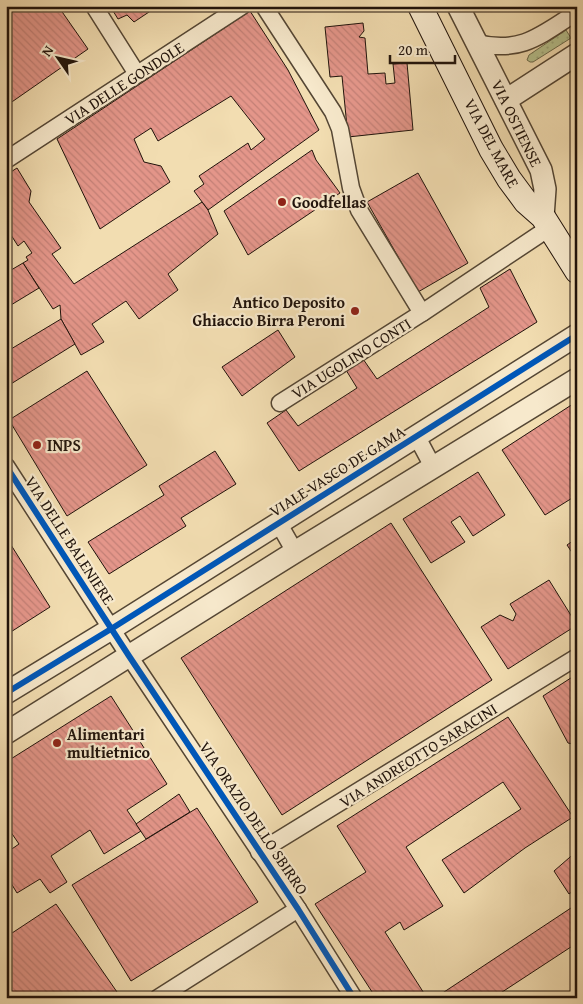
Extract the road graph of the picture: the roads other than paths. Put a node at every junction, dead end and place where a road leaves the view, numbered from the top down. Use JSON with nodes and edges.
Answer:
{"nodes":[{"id":1,"x":94,"y":6,"type":"edge"},
{"id":2,"x":242,"y":6,"type":"edge"},
{"id":3,"x":264,"y":6,"type":"edge"},
{"id":4,"x":420,"y":6,"type":"edge"},
{"id":5,"x":458,"y":6,"type":"edge"},
{"id":6,"x":577,"y":12,"type":"edge"},
{"id":7,"x":477,"y":43,"type":"junction"},
{"id":8,"x":577,"y":54,"type":"edge"},
{"id":9,"x":137,"y":74,"type":"junction"},
{"id":10,"x":506,"y":100,"type":"junction"},
{"id":11,"x":6,"y":160,"type":"edge"},
{"id":12,"x":546,"y":223,"type":"junction"},
{"id":13,"x":577,"y":271,"type":"edge"},
{"id":14,"x":422,"y":313,"type":"junction"},
{"id":15,"x":577,"y":335,"type":"edge"},
{"id":16,"x":577,"y":379,"type":"edge"},
{"id":17,"x":280,"y":403,"type":"dead end"},
{"id":18,"x":416,"y":437,"type":"junction"},
{"id":19,"x":6,"y":466,"type":"edge"},
{"id":20,"x":433,"y":467,"type":"junction"},
{"id":21,"x":279,"y":524,"type":"junction"},
{"id":22,"x":295,"y":552,"type":"junction"},
{"id":23,"x":111,"y":629,"type":"junction"},
{"id":24,"x":128,"y":656,"type":"junction"},
{"id":25,"x":577,"y":657,"type":"edge"},
{"id":26,"x":6,"y":693,"type":"edge"},
{"id":27,"x":6,"y":733,"type":"edge"},
{"id":28,"x":259,"y":852,"type":"junction"},
{"id":29,"x":298,"y":909,"type":"junction"},
{"id":30,"x":158,"y":998,"type":"edge"},
{"id":31,"x":354,"y":998,"type":"edge"}],
"edges":[{"from":1,"to":9,"type":"street"},
{"from":2,"to":9,"type":"street","name":"VIA DELLE GONDOLE"},
{"from":3,"to":14,"type":"street","name":"VIA UGOLINO CONTI"},
{"from":4,"to":12,"type":"main road","name":"VIA DEL MARE"},
{"from":5,"to":7,"type":"street","name":"VIA OSTIENSE"},
{"from":6,"to":7,"type":"street"},
{"from":7,"to":10,"type":"street","name":"VIA OSTIENSE"},
{"from":8,"to":10,"type":"street"},
{"from":9,"to":11,"type":"street","name":"VIA DELLE GONDOLE"},
{"from":10,"to":12,"type":"street","name":"VIA OSTIENSE"},
{"from":12,"to":13,"type":"main road","name":"VIA DEL MARE"},
{"from":12,"to":14,"type":"street","name":"VIA UGOLINO CONTI"},
{"from":14,"to":17,"type":"street","name":"VIA UGOLINO CONTI"},
{"from":15,"to":18,"type":"street","name":"VIALE VASCO DE GAMA"},
{"from":16,"to":20,"type":"street"},
{"from":18,"to":20,"type":"street","name":"VIALE VASCO DE GAMA"},
{"from":18,"to":21,"type":"street","name":"VIALE VASCO DE GAMA"},
{"from":19,"to":23,"type":"street","name":"VIA DELLE BALENIERE"},
{"from":20,"to":22,"type":"street"},
{"from":21,"to":22,"type":"street","name":"VIALE VASCO DE GAMA"},
{"from":21,"to":23,"type":"street","name":"VIALE VASCO DE GAMA"},
{"from":22,"to":24,"type":"street"},
{"from":23,"to":24,"type":"street"},
{"from":23,"to":26,"type":"street","name":"VIALE VASCO DE GAMA"},
{"from":24,"to":27,"type":"street"},
{"from":24,"to":28,"type":"street","name":"VIA ORAZIO DELLO SBIRRO"},
{"from":25,"to":28,"type":"street","name":"VIA ANDREOTTO SARACINI"},
{"from":28,"to":29,"type":"street","name":"VIA ORAZIO DELLO SBIRRO"},
{"from":29,"to":30,"type":"street"},
{"from":29,"to":31,"type":"street","name":"VIA ORAZIO DELLO SBIRRO"}]}
